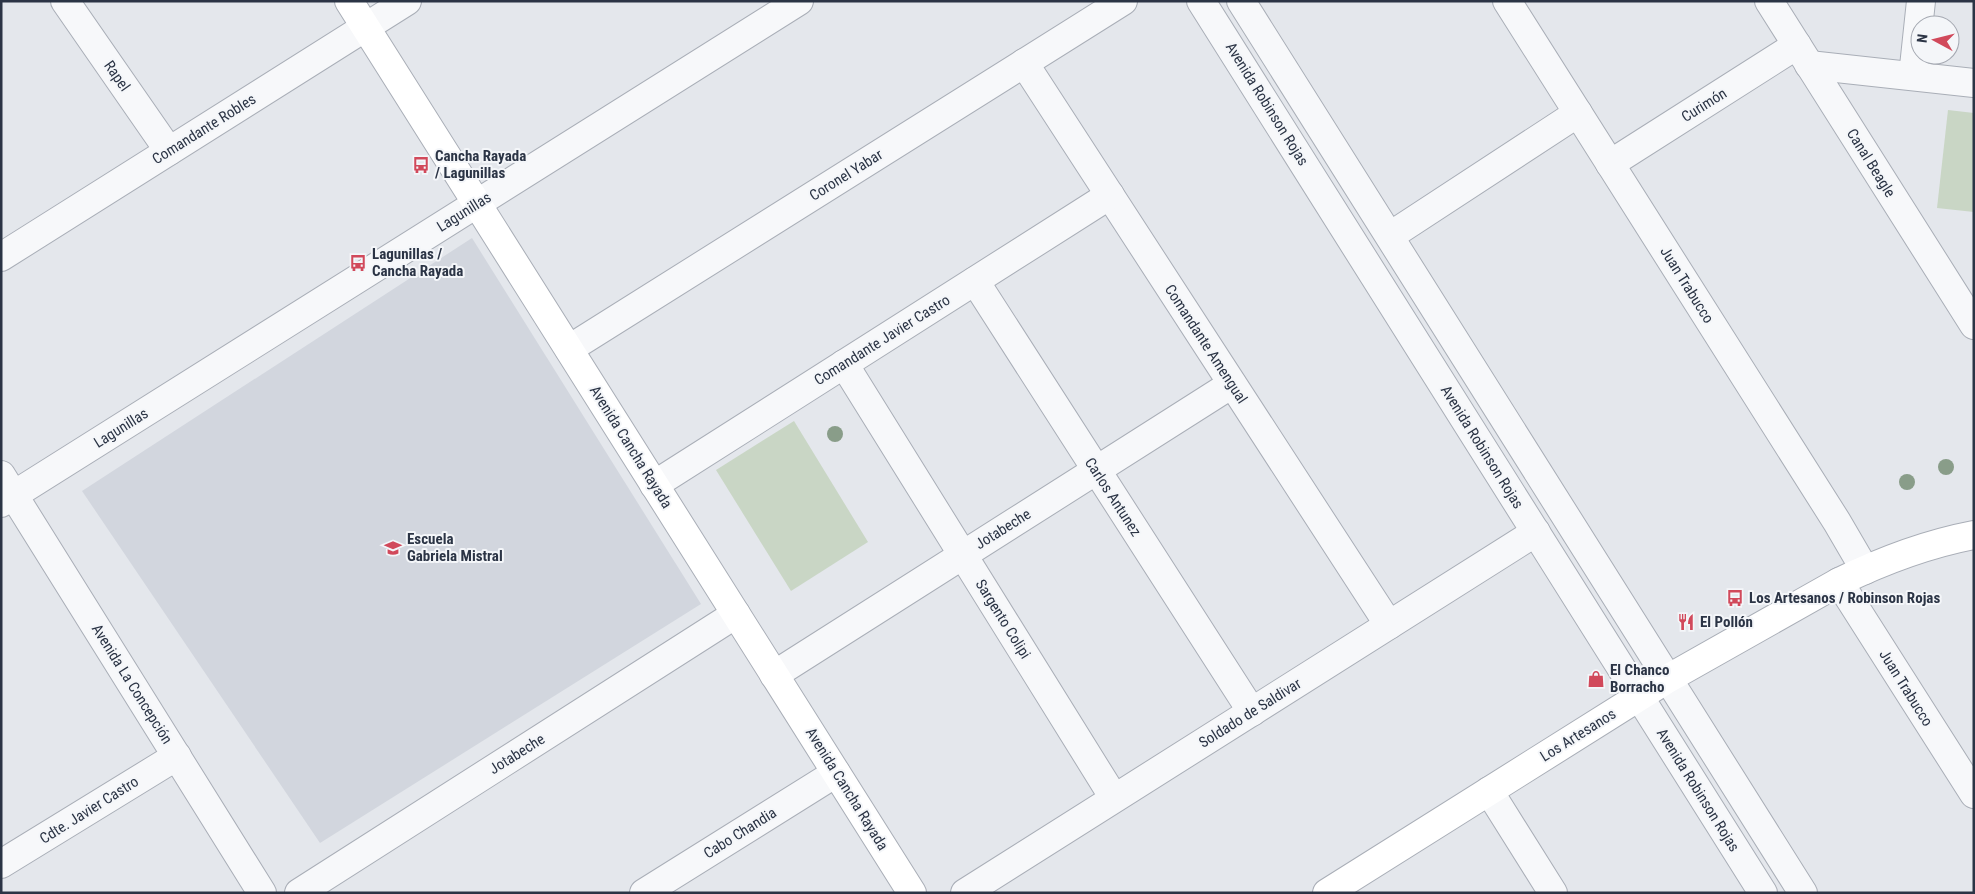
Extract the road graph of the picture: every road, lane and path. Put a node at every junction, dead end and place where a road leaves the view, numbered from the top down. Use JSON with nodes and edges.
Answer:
{"nodes":[{"id":1,"x":65,"y":1,"type":"edge"},
{"id":2,"x":349,"y":1,"type":"edge"},
{"id":3,"x":407,"y":1,"type":"edge"},
{"id":4,"x":799,"y":1,"type":"edge"},
{"id":5,"x":1123,"y":1,"type":"edge"},
{"id":6,"x":1202,"y":1,"type":"edge"},
{"id":7,"x":1241,"y":1,"type":"edge"},
{"id":8,"x":1507,"y":1,"type":"edge"},
{"id":9,"x":1769,"y":1,"type":"edge"},
{"id":10,"x":1921,"y":1,"type":"edge"},
{"id":11,"x":366,"y":27,"type":"junction"},
{"id":12,"x":1803,"y":55,"type":"junction"},
{"id":13,"x":1024,"y":63,"type":"junction"},
{"id":14,"x":1913,"y":76,"type":"junction"},
{"id":15,"x":1974,"y":83,"type":"edge"},
{"id":16,"x":1578,"y":113,"type":"junction"},
{"id":17,"x":170,"y":151,"type":"junction"},
{"id":18,"x":1610,"y":164,"type":"junction"},
{"id":19,"x":1110,"y":195,"type":"junction"},
{"id":20,"x":477,"y":204,"type":"junction"},
{"id":21,"x":1390,"y":236,"type":"junction"},
{"id":22,"x":1,"y":257,"type":"edge"},
{"id":23,"x":975,"y":281,"type":"junction"},
{"id":24,"x":1974,"y":325,"type":"edge"},
{"id":25,"x":569,"y":349,"type":"junction"},
{"id":26,"x":844,"y":364,"type":"junction"},
{"id":27,"x":1232,"y":384,"type":"junction"},
{"id":28,"x":1096,"y":470,"type":"junction"},
{"id":29,"x":654,"y":485,"type":"junction"},
{"id":30,"x":5,"y":491,"type":"edge"},
{"id":31,"x":1536,"y":532,"type":"junction"},
{"id":32,"x":1974,"y":535,"type":"edge"},
{"id":33,"x":963,"y":555,"type":"junction"},
{"id":34,"x":1865,"y":570,"type":"junction"},
{"id":35,"x":1839,"y":582,"type":"junction"},
{"id":36,"x":736,"y":614,"type":"junction"},
{"id":37,"x":1389,"y":625,"type":"junction"},
{"id":38,"x":774,"y":674,"type":"junction"},
{"id":39,"x":1669,"y":678,"type":"junction"},
{"id":40,"x":1640,"y":696,"type":"junction"},
{"id":41,"x":1252,"y":712,"type":"junction"},
{"id":42,"x":177,"y":756,"type":"junction"},
{"id":43,"x":836,"y":773,"type":"junction"},
{"id":44,"x":1488,"y":791,"type":"junction"},
{"id":45,"x":1974,"y":794,"type":"edge"},
{"id":46,"x":1114,"y":798,"type":"junction"},
{"id":47,"x":3,"y":859,"type":"edge"},
{"id":48,"x":1340,"y":889,"type":"edge"},
{"id":49,"x":262,"y":893,"type":"edge"},
{"id":50,"x":299,"y":893,"type":"edge"},
{"id":51,"x":644,"y":893,"type":"edge"},
{"id":52,"x":912,"y":893,"type":"edge"},
{"id":53,"x":965,"y":893,"type":"edge"},
{"id":54,"x":1552,"y":893,"type":"edge"},
{"id":55,"x":1764,"y":893,"type":"edge"},
{"id":56,"x":1803,"y":893,"type":"edge"}],
"edges":[{"from":1,"to":17,"type":"street","name":"Rapel"},
{"from":2,"to":11,"type":"street","name":"Avenida Cancha Rayada"},
{"from":3,"to":11,"type":"street","name":"Comandante Robles"},
{"from":4,"to":20,"type":"street","name":"Lagunillas"},
{"from":5,"to":13,"type":"street","name":"Coronel Yabar"},
{"from":6,"to":31,"type":"street","name":"Avenida Robinson Rojas"},
{"from":7,"to":21,"type":"street"},
{"from":8,"to":16,"type":"street","name":"Juan Trabucco"},
{"from":9,"to":12,"type":"street","name":"Canal Beagle"},
{"from":10,"to":14,"type":"street"},
{"from":11,"to":17,"type":"street","name":"Comandante Robles"},
{"from":11,"to":20,"type":"street","name":"Avenida Cancha Rayada"},
{"from":12,"to":14,"type":"street"},
{"from":12,"to":18,"type":"street","name":"Curimón"},
{"from":12,"to":24,"type":"street","name":"Canal Beagle"},
{"from":13,"to":19,"type":"street","name":"Comandante Amengual"},
{"from":13,"to":25,"type":"street","name":"Coronel Yabar"},
{"from":14,"to":15,"type":"street"},
{"from":16,"to":18,"type":"street","name":"Juan Trabucco"},
{"from":16,"to":21,"type":"street"},
{"from":17,"to":22,"type":"street","name":"Comandante Robles"},
{"from":18,"to":34,"type":"street","name":"Juan Trabucco"},
{"from":19,"to":23,"type":"street","name":"Comandante Javier Castro"},
{"from":19,"to":27,"type":"street","name":"Comandante Amengual"},
{"from":20,"to":25,"type":"street","name":"Avenida Cancha Rayada"},
{"from":20,"to":30,"type":"street","name":"Lagunillas"},
{"from":21,"to":39,"type":"street"},
{"from":23,"to":26,"type":"street","name":"Comandante Javier Castro"},
{"from":23,"to":28,"type":"street","name":"Carlos Antunez"},
{"from":25,"to":29,"type":"street","name":"Avenida Cancha Rayada"},
{"from":26,"to":29,"type":"street","name":"Comandante Javier Castro"},
{"from":26,"to":33,"type":"street","name":"Sargento Colipi"},
{"from":27,"to":28,"type":"street","name":"Jotabeche"},
{"from":27,"to":37,"type":"street","name":"Comandante Amengual"},
{"from":28,"to":33,"type":"street","name":"Jotabeche"},
{"from":28,"to":41,"type":"street","name":"Carlos Antunez"},
{"from":29,"to":36,"type":"street","name":"Avenida Cancha Rayada"},
{"from":30,"to":42,"type":"street","name":"Avenida La Concepción"},
{"from":31,"to":37,"type":"street","name":"Soldado de Saldivar"},
{"from":31,"to":40,"type":"street","name":"Avenida Robinson Rojas"},
{"from":32,"to":34,"type":"street","name":"Los Artesanos"},
{"from":33,"to":38,"type":"street","name":"Jotabeche"},
{"from":33,"to":46,"type":"street","name":"Sargento Colipi"},
{"from":34,"to":35,"type":"street","name":"Los Artesanos"},
{"from":35,"to":39,"type":"street","name":"Los Artesanos"},
{"from":35,"to":45,"type":"street","name":"Juan Trabucco"},
{"from":36,"to":38,"type":"street","name":"Avenida Cancha Rayada"},
{"from":36,"to":50,"type":"street","name":"Jotabeche"},
{"from":37,"to":41,"type":"street","name":"Soldado de Saldivar"},
{"from":38,"to":43,"type":"street","name":"Avenida Cancha Rayada"},
{"from":39,"to":40,"type":"street","name":"Los Artesanos"},
{"from":39,"to":56,"type":"street"},
{"from":40,"to":44,"type":"street","name":"Los Artesanos"},
{"from":40,"to":55,"type":"street","name":"Avenida Robinson Rojas"},
{"from":41,"to":46,"type":"street","name":"Soldado de Saldivar"},
{"from":42,"to":47,"type":"street","name":"Cdte. Javier Castro"},
{"from":42,"to":49,"type":"street","name":"Avenida La Concepción"},
{"from":43,"to":51,"type":"street","name":"Cabo Chandia"},
{"from":43,"to":52,"type":"street","name":"Avenida Cancha Rayada"},
{"from":44,"to":48,"type":"street","name":"Los Artesanos"},
{"from":44,"to":54,"type":"street"},
{"from":46,"to":53,"type":"street","name":"Soldado de Saldivar"}]}
